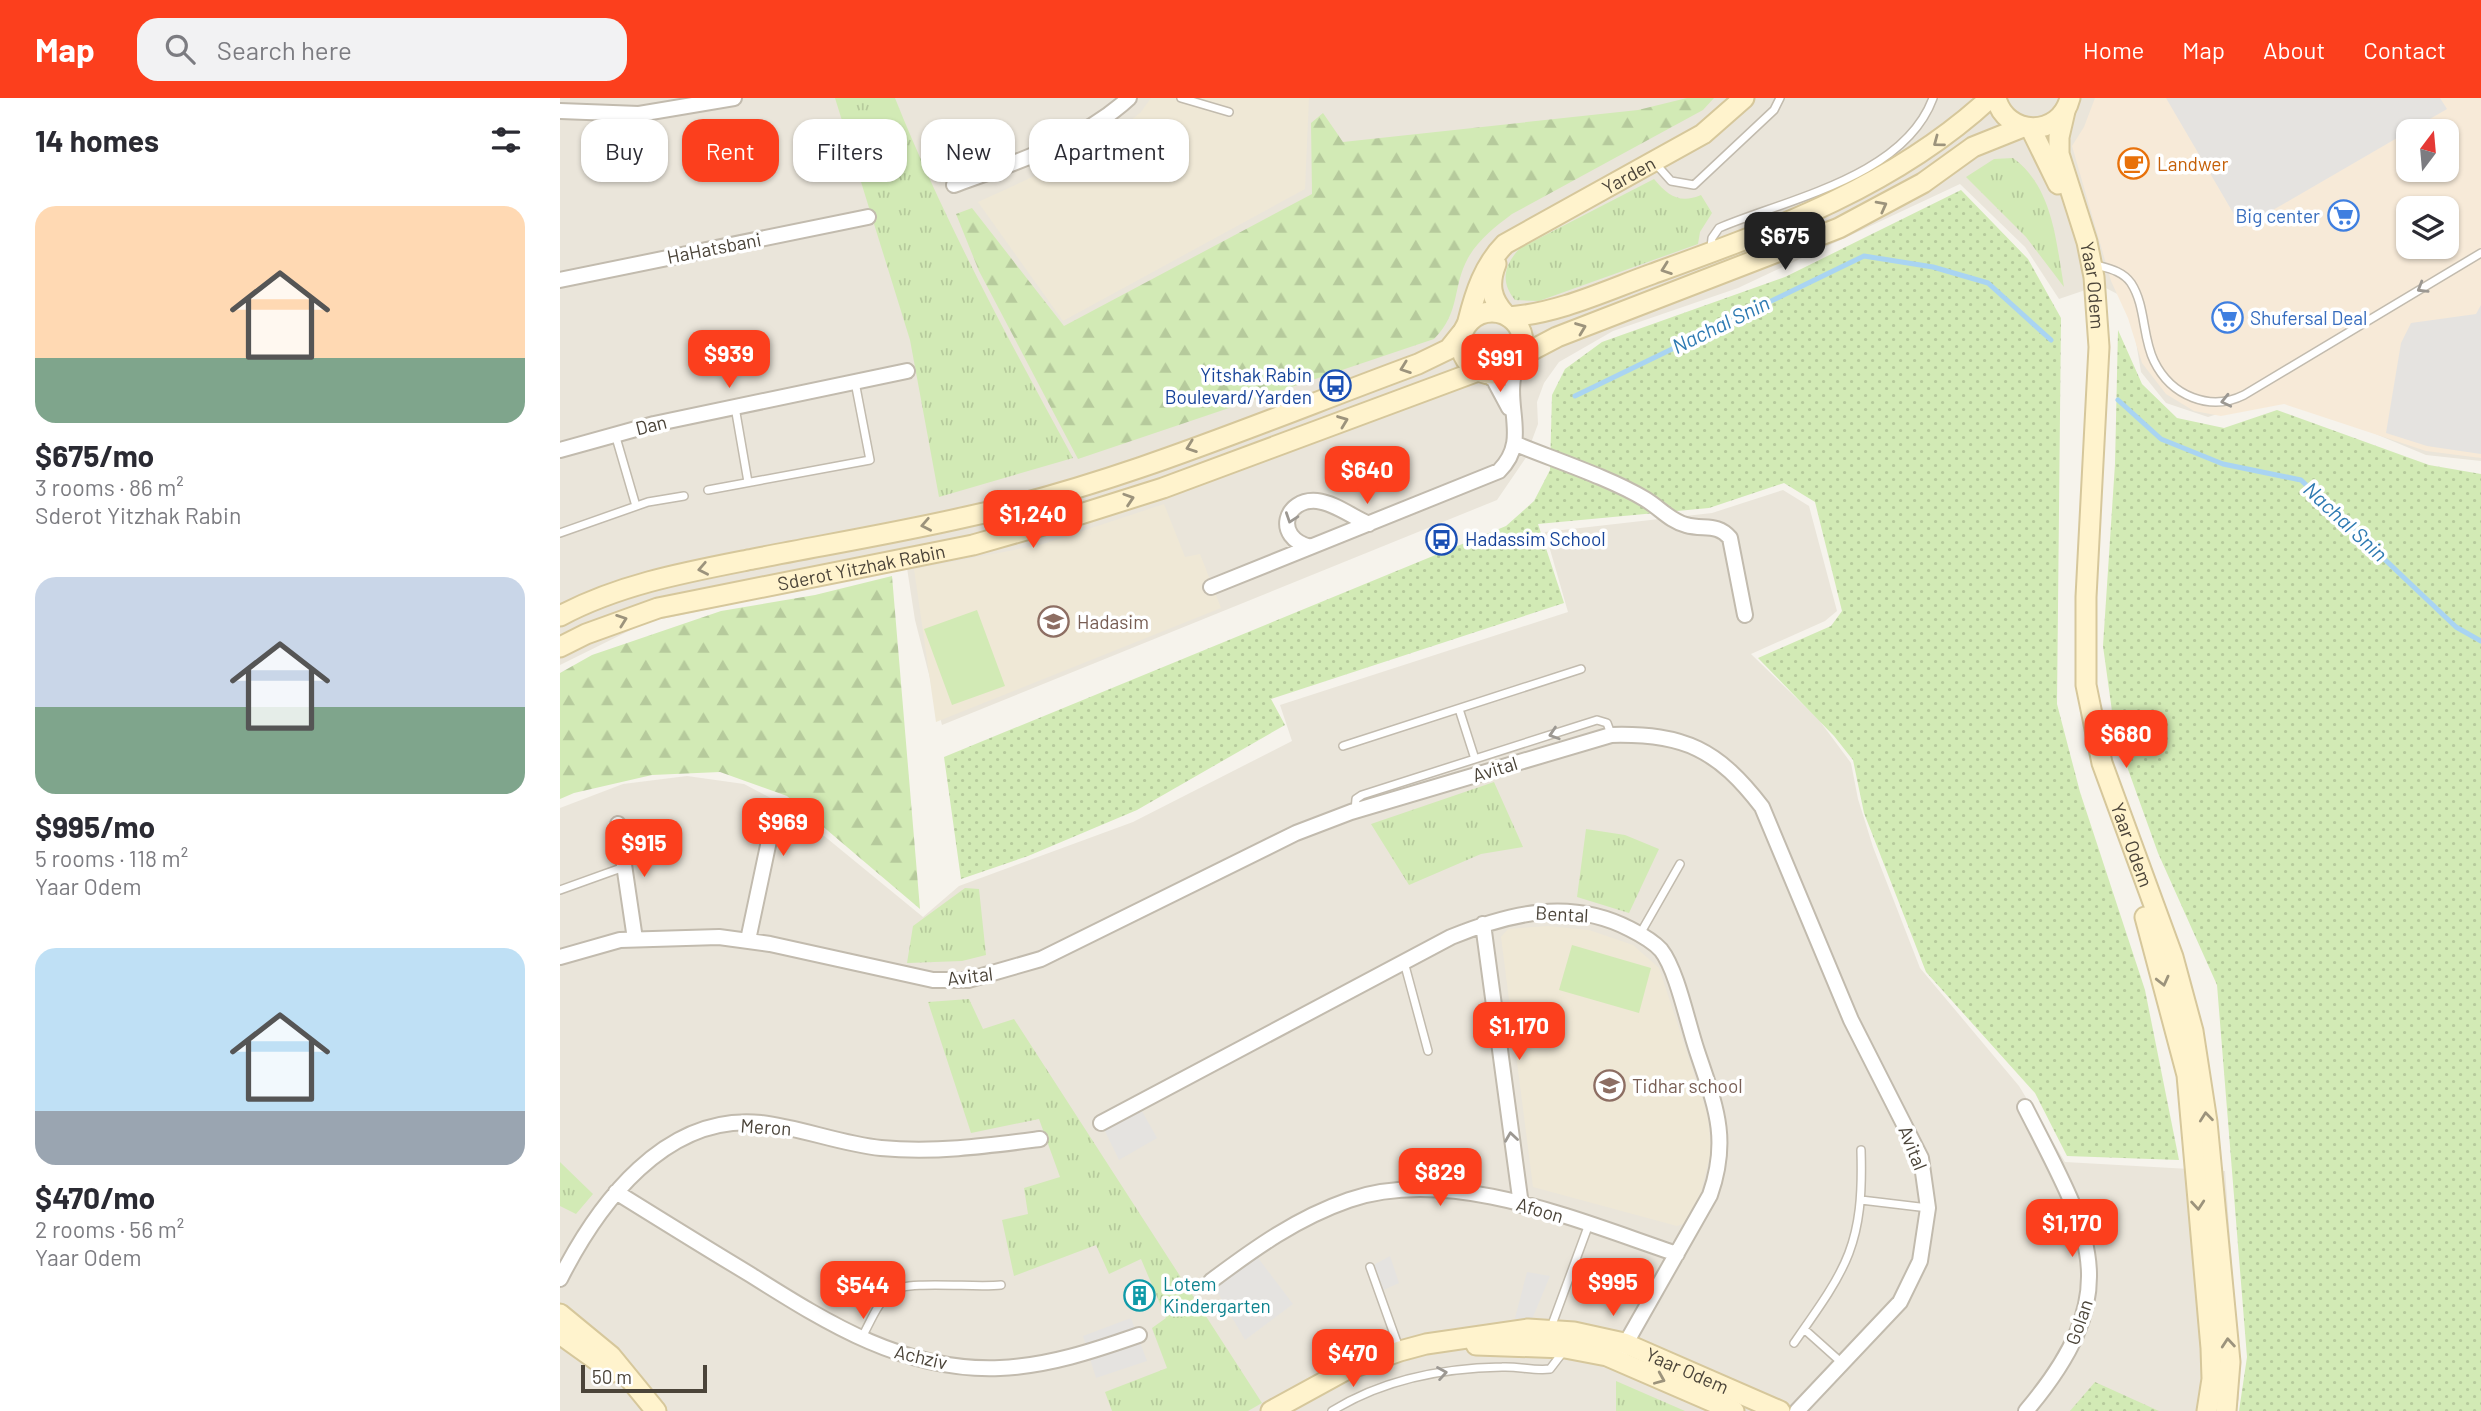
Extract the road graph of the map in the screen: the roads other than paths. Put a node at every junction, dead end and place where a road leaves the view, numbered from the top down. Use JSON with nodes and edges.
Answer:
{"nodes":[{"id":1,"x":734,"y":98,"type":"edge"},
{"id":2,"x":1129,"y":98,"type":"edge"},
{"id":3,"x":1181,"y":98,"type":"edge"},
{"id":4,"x":1744,"y":98,"type":"edge"},
{"id":5,"x":1780,"y":98,"type":"edge"},
{"id":6,"x":1933,"y":98,"type":"edge"},
{"id":7,"x":1990,"y":98,"type":"edge"},
{"id":8,"x":1996,"y":98,"type":"edge"},
{"id":9,"x":2067,"y":105,"type":"edge"},
{"id":10,"x":560,"y":111,"type":"edge"},
{"id":11,"x":1229,"y":112,"type":"dead end"},
{"id":12,"x":2027,"y":128,"type":"junction"},
{"id":13,"x":1654,"y":161,"type":"junction"},
{"id":14,"x":954,"y":185,"type":"dead end"},
{"id":15,"x":868,"y":217,"type":"dead end"},
{"id":16,"x":1505,"y":244,"type":"junction"},
{"id":17,"x":1711,"y":252,"type":"junction"},
{"id":18,"x":2481,"y":253,"type":"edge"},
{"id":19,"x":2091,"y":263,"type":"junction"},
{"id":20,"x":560,"y":280,"type":"edge"},
{"id":21,"x":1507,"y":316,"type":"junction"},
{"id":22,"x":1465,"y":328,"type":"junction"},
{"id":23,"x":1518,"y":360,"type":"junction"},
{"id":24,"x":907,"y":371,"type":"dead end"},
{"id":25,"x":1482,"y":373,"type":"junction"},
{"id":26,"x":855,"y":382,"type":"junction"},
{"id":27,"x":734,"y":407,"type":"junction"},
{"id":28,"x":1511,"y":412,"type":"junction"},
{"id":29,"x":615,"y":434,"type":"junction"},
{"id":30,"x":1516,"y":444,"type":"junction"},
{"id":31,"x":560,"y":450,"type":"edge"},
{"id":32,"x":748,"y":482,"type":"junction"},
{"id":33,"x":708,"y":490,"type":"dead end"},
{"id":34,"x":684,"y":496,"type":"dead end"},
{"id":35,"x":636,"y":506,"type":"junction"},
{"id":36,"x":1369,"y":524,"type":"junction"},
{"id":37,"x":560,"y":533,"type":"edge"},
{"id":38,"x":1310,"y":547,"type":"junction"},
{"id":39,"x":1211,"y":587,"type":"dead end"},
{"id":40,"x":1745,"y":615,"type":"dead end"},
{"id":41,"x":560,"y":616,"type":"edge"},
{"id":42,"x":560,"y":648,"type":"edge"},
{"id":43,"x":1581,"y":669,"type":"dead end"},
{"id":44,"x":1459,"y":709,"type":"junction"},
{"id":45,"x":1611,"y":735,"type":"junction"},
{"id":46,"x":1343,"y":746,"type":"dead end"},
{"id":47,"x":1475,"y":759,"type":"junction"},
{"id":48,"x":1355,"y":811,"type":"junction"},
{"id":49,"x":618,"y":824,"type":"dead end"},
{"id":50,"x":770,"y":836,"type":"dead end"},
{"id":51,"x":1679,"y":864,"type":"dead end"},
{"id":52,"x":624,"y":867,"type":"junction"},
{"id":53,"x":560,"y":890,"type":"edge"},
{"id":54,"x":1483,"y":924,"type":"junction"},
{"id":55,"x":1640,"y":934,"type":"junction"},
{"id":56,"x":635,"y":939,"type":"junction"},
{"id":57,"x":748,"y":940,"type":"junction"},
{"id":58,"x":560,"y":957,"type":"edge"},
{"id":59,"x":1404,"y":962,"type":"junction"},
{"id":60,"x":1428,"y":1051,"type":"dead end"},
{"id":61,"x":2025,"y":1107,"type":"dead end"},
{"id":62,"x":1101,"y":1124,"type":"dead end"},
{"id":63,"x":1040,"y":1139,"type":"dead end"},
{"id":64,"x":1861,"y":1150,"type":"dead end"},
{"id":65,"x":616,"y":1192,"type":"junction"},
{"id":66,"x":1861,"y":1200,"type":"junction"},
{"id":67,"x":1521,"y":1205,"type":"junction"},
{"id":68,"x":1928,"y":1208,"type":"junction"},
{"id":69,"x":1588,"y":1224,"type":"junction"},
{"id":70,"x":1677,"y":1254,"type":"junction"},
{"id":71,"x":1370,"y":1267,"type":"dead end"},
{"id":72,"x":560,"y":1279,"type":"edge"},
{"id":73,"x":1211,"y":1281,"type":"dead end"},
{"id":74,"x":1001,"y":1285,"type":"dead end"},
{"id":75,"x":560,"y":1314,"type":"edge"},
{"id":76,"x":1804,"y":1329,"type":"junction"},
{"id":77,"x":1550,"y":1330,"type":"junction"},
{"id":78,"x":560,"y":1334,"type":"edge"},
{"id":79,"x":1139,"y":1335,"type":"dead end"},
{"id":80,"x":861,"y":1339,"type":"junction"},
{"id":81,"x":1426,"y":1343,"type":"junction"},
{"id":82,"x":1794,"y":1343,"type":"dead end"},
{"id":83,"x":1565,"y":1348,"type":"junction"},
{"id":84,"x":1400,"y":1351,"type":"junction"},
{"id":85,"x":1621,"y":1352,"type":"junction"},
{"id":86,"x":1842,"y":1363,"type":"junction"},
{"id":87,"x":641,"y":1393,"type":"junction"},
{"id":88,"x":1715,"y":1406,"type":"edge"},
{"id":89,"x":656,"y":1411,"type":"edge"},
{"id":90,"x":1272,"y":1411,"type":"edge"},
{"id":91,"x":1332,"y":1411,"type":"edge"},
{"id":92,"x":1734,"y":1411,"type":"edge"},
{"id":93,"x":1780,"y":1411,"type":"edge"},
{"id":94,"x":1797,"y":1411,"type":"edge"},
{"id":95,"x":2026,"y":1411,"type":"edge"},
{"id":96,"x":2207,"y":1411,"type":"edge"},
{"id":97,"x":2226,"y":1411,"type":"edge"}],
"edges":[{"from":1,"to":10,"type":"street"},
{"from":2,"to":14,"type":"street"},
{"from":3,"to":11,"type":"lane"},
{"from":4,"to":13,"type":"street","name":"Yarden"},
{"from":5,"to":13,"type":"lane"},
{"from":6,"to":17,"type":"lane"},
{"from":7,"to":17,"type":"street","one_way":true},
{"from":8,"to":12,"type":"street","name":"Yaar Odem"},
{"from":9,"to":12,"type":"street"},
{"from":9,"to":19,"type":"street","name":"Yaar Odem"},
{"from":23,"to":12,"type":"street","one_way":true},
{"from":12,"to":96,"type":"street","name":"Yaar Odem","one_way":true},
{"from":13,"to":16,"type":"street","name":"Yarden"},
{"from":15,"to":20,"type":"street","name":"HaHatsbani"},
{"from":16,"to":21,"type":"street"},
{"from":16,"to":22,"type":"street","name":"Yarden"},
{"from":17,"to":21,"type":"street","one_way":true},
{"from":18,"to":19,"type":"lane","one_way":true},
{"from":97,"to":19,"type":"street","name":"Yaar Odem","one_way":true},
{"from":21,"to":22,"type":"street"},
{"from":21,"to":23,"type":"street"},
{"from":22,"to":25,"type":"street"},
{"from":22,"to":41,"type":"street","name":"Sderot Yitzhak Rabin","one_way":true},
{"from":23,"to":25,"type":"street"},
{"from":23,"to":28,"type":"street"},
{"from":24,"to":26,"type":"street","name":"Dan"},
{"from":25,"to":28,"type":"street"},
{"from":42,"to":25,"type":"street","name":"Sderot Yitzhak Rabin","one_way":true},
{"from":26,"to":27,"type":"street","name":"Dan"},
{"from":26,"to":32,"type":"lane"},
{"from":27,"to":29,"type":"street","name":"Dan"},
{"from":27,"to":32,"type":"lane"},
{"from":28,"to":30,"type":"street"},
{"from":29,"to":31,"type":"street","name":"Dan"},
{"from":29,"to":35,"type":"lane"},
{"from":30,"to":36,"type":"street"},
{"from":30,"to":40,"type":"street"},
{"from":32,"to":33,"type":"lane"},
{"from":34,"to":35,"type":"lane"},
{"from":35,"to":37,"type":"lane"},
{"from":36,"to":38,"type":"street"},
{"from":36,"to":38,"type":"street","one_way":true},
{"from":38,"to":39,"type":"street"},
{"from":43,"to":44,"type":"lane"},
{"from":44,"to":46,"type":"lane"},
{"from":44,"to":47,"type":"lane"},
{"from":45,"to":47,"type":"lane","one_way":true},
{"from":45,"to":48,"type":"street","name":"Avital"},
{"from":45,"to":68,"type":"street","name":"Avital"},
{"from":47,"to":48,"type":"lane"},
{"from":48,"to":57,"type":"street","name":"Avital"},
{"from":49,"to":52,"type":"street"},
{"from":50,"to":57,"type":"street"},
{"from":51,"to":55,"type":"lane"},
{"from":52,"to":53,"type":"lane"},
{"from":52,"to":56,"type":"street"},
{"from":54,"to":55,"type":"street","name":"Bental"},
{"from":54,"to":59,"type":"street","name":"Bental"},
{"from":67,"to":54,"type":"street","one_way":true},
{"from":55,"to":70,"type":"street","name":"Bental"},
{"from":56,"to":57,"type":"street","name":"Avital"},
{"from":56,"to":58,"type":"street","name":"Avital"},
{"from":59,"to":60,"type":"lane"},
{"from":59,"to":62,"type":"street","name":"Bental"},
{"from":61,"to":95,"type":"street","name":"Golan"},
{"from":63,"to":65,"type":"street","name":"Meron"},
{"from":64,"to":66,"type":"lane"},
{"from":65,"to":72,"type":"street","name":"Meron"},
{"from":65,"to":80,"type":"street","name":"Achziv"},
{"from":66,"to":68,"type":"lane"},
{"from":66,"to":76,"type":"lane"},
{"from":67,"to":69,"type":"street","name":"Afoon"},
{"from":67,"to":73,"type":"street","name":"Afoon"},
{"from":68,"to":86,"type":"street","name":"Avital"},
{"from":69,"to":70,"type":"street","name":"Afoon"},
{"from":69,"to":77,"type":"lane"},
{"from":70,"to":85,"type":"street","name":"Bental"},
{"from":71,"to":84,"type":"lane"},
{"from":74,"to":80,"type":"lane"},
{"from":75,"to":87,"type":"street"},
{"from":76,"to":82,"type":"lane"},
{"from":76,"to":86,"type":"lane"},
{"from":77,"to":81,"type":"street","name":"Yaar Odem"},
{"from":77,"to":85,"type":"street","name":"Yaar Odem"},
{"from":78,"to":87,"type":"street"},
{"from":79,"to":80,"type":"street","name":"Achziv"},
{"from":81,"to":83,"type":"street","name":"Yaar Odem"},
{"from":81,"to":84,"type":"street","name":"Yaar Odem"},
{"from":83,"to":85,"type":"street","name":"Yaar Odem"},
{"from":91,"to":83,"type":"lane","one_way":true},
{"from":84,"to":90,"type":"street","name":"Yaar Odem"},
{"from":85,"to":88,"type":"street","name":"Yaar Odem","one_way":true},
{"from":85,"to":93,"type":"street","name":"Yaar Odem"},
{"from":86,"to":94,"type":"street","name":"Avital"},
{"from":87,"to":89,"type":"street"},
{"from":88,"to":92,"type":"street","name":"Yaar Odem"}]}
